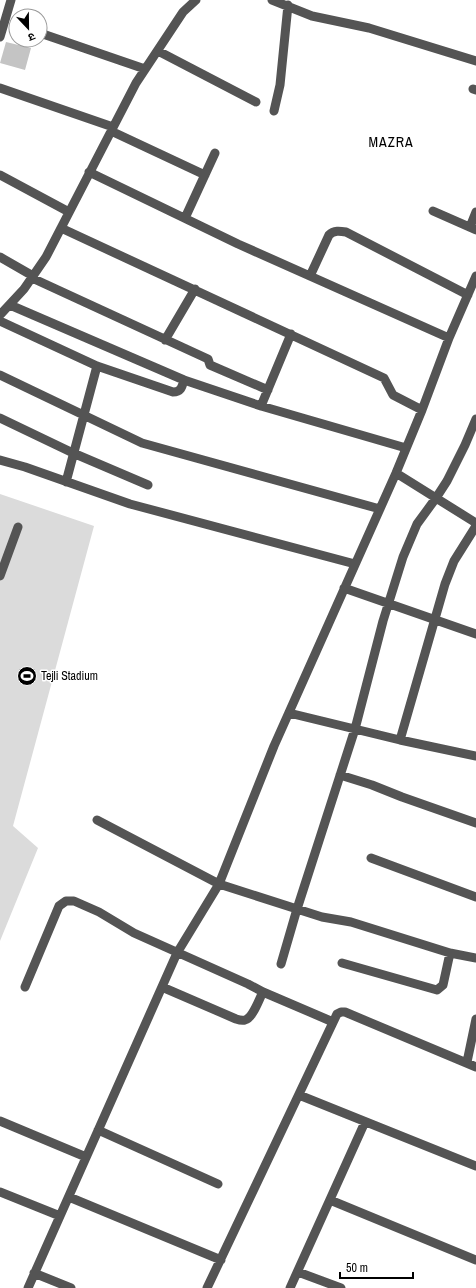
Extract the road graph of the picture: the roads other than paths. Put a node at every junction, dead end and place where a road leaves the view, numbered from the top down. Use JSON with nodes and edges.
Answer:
{"nodes":[{"id":1,"x":11,"y":0,"type":"edge"},
{"id":2,"x":196,"y":0,"type":"edge"},
{"id":3,"x":272,"y":0,"type":"edge"},
{"id":4,"x":288,"y":5,"type":"junction"},
{"id":5,"x":48,"y":36,"type":"edge"},
{"id":6,"x":0,"y":37,"type":"edge"},
{"id":7,"x":158,"y":50,"type":"junction"},
{"id":8,"x":476,"y":61,"type":"edge"},
{"id":9,"x":145,"y":70,"type":"junction"},
{"id":10,"x":0,"y":88,"type":"edge"},
{"id":11,"x":256,"y":102,"type":"dead end"},
{"id":12,"x":274,"y":111,"type":"dead end"},
{"id":13,"x":112,"y":129,"type":"junction"},
{"id":14,"x":216,"y":153,"type":"dead end"},
{"id":15,"x":89,"y":172,"type":"junction"},
{"id":16,"x":0,"y":175,"type":"edge"},
{"id":17,"x":205,"y":175,"type":"junction"},
{"id":18,"x":433,"y":211,"type":"dead end"},
{"id":19,"x":69,"y":212,"type":"junction"},
{"id":20,"x":476,"y":212,"type":"edge"},
{"id":21,"x":185,"y":218,"type":"junction"},
{"id":22,"x":61,"y":228,"type":"junction"},
{"id":23,"x":473,"y":229,"type":"edge"},
{"id":24,"x":0,"y":257,"type":"edge"},
{"id":25,"x":310,"y":276,"type":"junction"},
{"id":26,"x":476,"y":276,"type":"edge"},
{"id":27,"x":32,"y":277,"type":"junction"},
{"id":28,"x":195,"y":289,"type":"junction"},
{"id":29,"x":468,"y":295,"type":"junction"},
{"id":30,"x":10,"y":305,"type":"junction"},
{"id":31,"x":0,"y":315,"type":"edge"},
{"id":32,"x":0,"y":321,"type":"edge"},
{"id":33,"x":291,"y":334,"type":"junction"},
{"id":34,"x":449,"y":338,"type":"junction"},
{"id":35,"x":165,"y":340,"type":"junction"},
{"id":36,"x":97,"y":366,"type":"junction"},
{"id":37,"x":0,"y":375,"type":"edge"},
{"id":38,"x":184,"y":380,"type":"junction"},
{"id":39,"x":268,"y":390,"type":"junction"},
{"id":40,"x":261,"y":406,"type":"junction"},
{"id":41,"x":422,"y":410,"type":"junction"},
{"id":42,"x":84,"y":415,"type":"junction"},
{"id":43,"x":0,"y":418,"type":"edge"},
{"id":44,"x":476,"y":419,"type":"edge"},
{"id":45,"x":406,"y":448,"type":"junction"},
{"id":46,"x":73,"y":453,"type":"junction"},
{"id":47,"x":0,"y":460,"type":"edge"},
{"id":48,"x":396,"y":473,"type":"junction"},
{"id":49,"x":66,"y":482,"type":"junction"},
{"id":50,"x":148,"y":485,"type":"dead end"},
{"id":51,"x":436,"y":498,"type":"junction"},
{"id":52,"x":380,"y":509,"type":"junction"},
{"id":53,"x":476,"y":524,"type":"edge"},
{"id":54,"x":18,"y":527,"type":"dead end"},
{"id":55,"x":355,"y":564,"type":"junction"},
{"id":56,"x":0,"y":576,"type":"edge"},
{"id":57,"x":344,"y":588,"type":"junction"},
{"id":58,"x":389,"y":603,"type":"junction"},
{"id":59,"x":434,"y":619,"type":"junction"},
{"id":60,"x":476,"y":634,"type":"edge"},
{"id":61,"x":289,"y":713,"type":"junction"},
{"id":62,"x":355,"y":729,"type":"junction"},
{"id":63,"x":400,"y":740,"type":"junction"},
{"id":64,"x":476,"y":756,"type":"edge"},
{"id":65,"x":340,"y":775,"type":"junction"},
{"id":66,"x":97,"y":820,"type":"dead end"},
{"id":67,"x":476,"y":823,"type":"edge"},
{"id":68,"x":371,"y":858,"type":"dead end"},
{"id":69,"x":219,"y":884,"type":"junction"},
{"id":70,"x":476,"y":896,"type":"edge"},
{"id":71,"x":297,"y":909,"type":"junction"},
{"id":72,"x":177,"y":953,"type":"junction"},
{"id":73,"x":450,"y":953,"type":"junction"},
{"id":74,"x":476,"y":958,"type":"edge"},
{"id":75,"x":342,"y":963,"type":"dead end"},
{"id":76,"x":281,"y":964,"type":"dead end"},
{"id":77,"x":25,"y":987,"type":"dead end"},
{"id":78,"x":162,"y":987,"type":"junction"},
{"id":79,"x":263,"y":992,"type":"junction"},
{"id":80,"x":476,"y":1019,"type":"edge"},
{"id":81,"x":333,"y":1022,"type":"junction"},
{"id":82,"x":467,"y":1062,"type":"junction"},
{"id":83,"x":476,"y":1067,"type":"edge"},
{"id":84,"x":298,"y":1095,"type":"junction"},
{"id":85,"x":0,"y":1121,"type":"edge"},
{"id":86,"x":365,"y":1122,"type":"junction"},
{"id":87,"x":98,"y":1130,"type":"junction"},
{"id":88,"x":86,"y":1157,"type":"junction"},
{"id":89,"x":476,"y":1166,"type":"edge"},
{"id":90,"x":218,"y":1184,"type":"dead end"},
{"id":91,"x":0,"y":1192,"type":"edge"},
{"id":92,"x":69,"y":1197,"type":"junction"},
{"id":93,"x":330,"y":1200,"type":"junction"},
{"id":94,"x":60,"y":1216,"type":"junction"},
{"id":95,"x":220,"y":1260,"type":"junction"},
{"id":96,"x":476,"y":1260,"type":"edge"},
{"id":97,"x":298,"y":1272,"type":"junction"},
{"id":98,"x":34,"y":1273,"type":"junction"},
{"id":99,"x":28,"y":1288,"type":"edge"},
{"id":100,"x":70,"y":1288,"type":"edge"},
{"id":101,"x":207,"y":1288,"type":"edge"},
{"id":102,"x":290,"y":1288,"type":"edge"},
{"id":103,"x":341,"y":1288,"type":"edge"}],
"edges":[{"from":1,"to":6,"type":"street"},
{"from":2,"to":7,"type":"street"},
{"from":3,"to":4,"type":"street"},
{"from":4,"to":8,"type":"street"},
{"from":4,"to":12,"type":"street"},
{"from":5,"to":9,"type":"street"},
{"from":7,"to":9,"type":"street"},
{"from":7,"to":11,"type":"street"},
{"from":9,"to":13,"type":"street"},
{"from":10,"to":13,"type":"street"},
{"from":13,"to":15,"type":"street"},
{"from":13,"to":17,"type":"street"},
{"from":14,"to":17,"type":"street"},
{"from":15,"to":19,"type":"street"},
{"from":15,"to":21,"type":"street"},
{"from":16,"to":19,"type":"street"},
{"from":17,"to":21,"type":"street"},
{"from":18,"to":23,"type":"street"},
{"from":19,"to":22,"type":"street"},
{"from":20,"to":23,"type":"street"},
{"from":21,"to":25,"type":"street"},
{"from":22,"to":27,"type":"street"},
{"from":22,"to":28,"type":"street"},
{"from":24,"to":27,"type":"street"},
{"from":25,"to":29,"type":"street"},
{"from":25,"to":34,"type":"street"},
{"from":26,"to":29,"type":"street"},
{"from":27,"to":30,"type":"street"},
{"from":27,"to":35,"type":"street"},
{"from":28,"to":33,"type":"street"},
{"from":28,"to":35,"type":"street"},
{"from":29,"to":34,"type":"street"},
{"from":30,"to":31,"type":"street"},
{"from":30,"to":38,"type":"street"},
{"from":32,"to":36,"type":"street"},
{"from":33,"to":39,"type":"street"},
{"from":33,"to":41,"type":"street"},
{"from":34,"to":41,"type":"street"},
{"from":35,"to":39,"type":"street"},
{"from":36,"to":38,"type":"street"},
{"from":36,"to":42,"type":"street"},
{"from":37,"to":42,"type":"street"},
{"from":38,"to":40,"type":"street"},
{"from":39,"to":40,"type":"street"},
{"from":40,"to":45,"type":"street"},
{"from":41,"to":45,"type":"street"},
{"from":42,"to":46,"type":"street"},
{"from":42,"to":52,"type":"street"},
{"from":43,"to":46,"type":"street"},
{"from":44,"to":51,"type":"street"},
{"from":45,"to":48,"type":"street"},
{"from":46,"to":49,"type":"street"},
{"from":46,"to":50,"type":"street"},
{"from":47,"to":49,"type":"street"},
{"from":48,"to":51,"type":"street"},
{"from":48,"to":52,"type":"street"},
{"from":49,"to":55,"type":"street"},
{"from":51,"to":53,"type":"street"},
{"from":51,"to":58,"type":"street"},
{"from":52,"to":55,"type":"street"},
{"from":53,"to":59,"type":"street"},
{"from":54,"to":56,"type":"street"},
{"from":55,"to":57,"type":"street"},
{"from":57,"to":58,"type":"street"},
{"from":57,"to":61,"type":"street"},
{"from":58,"to":59,"type":"street"},
{"from":58,"to":62,"type":"street"},
{"from":59,"to":60,"type":"street"},
{"from":59,"to":63,"type":"street"},
{"from":61,"to":62,"type":"street"},
{"from":61,"to":69,"type":"street"},
{"from":62,"to":63,"type":"street"},
{"from":62,"to":65,"type":"street"},
{"from":63,"to":64,"type":"street"},
{"from":65,"to":67,"type":"street"},
{"from":65,"to":71,"type":"street"},
{"from":66,"to":69,"type":"street"},
{"from":68,"to":70,"type":"street"},
{"from":69,"to":71,"type":"street"},
{"from":69,"to":72,"type":"street"},
{"from":71,"to":73,"type":"street"},
{"from":71,"to":76,"type":"street"},
{"from":72,"to":77,"type":"street"},
{"from":72,"to":78,"type":"street"},
{"from":72,"to":79,"type":"street"},
{"from":73,"to":74,"type":"street"},
{"from":73,"to":75,"type":"street"},
{"from":78,"to":79,"type":"street"},
{"from":78,"to":87,"type":"street"},
{"from":79,"to":81,"type":"street"},
{"from":80,"to":82,"type":"street"},
{"from":81,"to":82,"type":"street"},
{"from":81,"to":84,"type":"street"},
{"from":82,"to":83,"type":"street"},
{"from":84,"to":86,"type":"street"},
{"from":84,"to":95,"type":"street"},
{"from":85,"to":88,"type":"street"},
{"from":86,"to":89,"type":"street"},
{"from":86,"to":93,"type":"street"},
{"from":87,"to":88,"type":"street"},
{"from":87,"to":90,"type":"street"},
{"from":88,"to":92,"type":"street"},
{"from":91,"to":94,"type":"street"},
{"from":92,"to":94,"type":"street"},
{"from":92,"to":95,"type":"street"},
{"from":93,"to":96,"type":"street"},
{"from":93,"to":97,"type":"street"},
{"from":94,"to":98,"type":"street"},
{"from":95,"to":101,"type":"street"},
{"from":97,"to":102,"type":"street"},
{"from":97,"to":103,"type":"street"},
{"from":98,"to":99,"type":"street"},
{"from":98,"to":100,"type":"street"}]}
